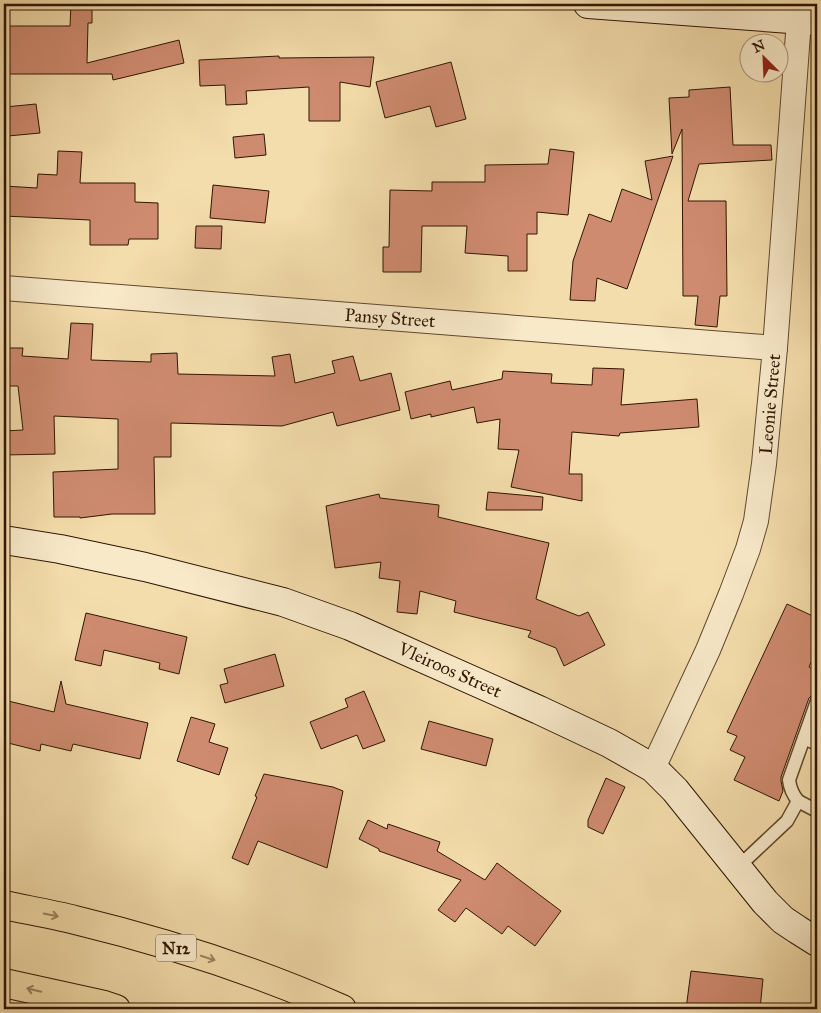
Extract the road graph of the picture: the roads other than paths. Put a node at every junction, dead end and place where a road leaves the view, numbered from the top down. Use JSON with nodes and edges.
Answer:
{"nodes":[{"id":1,"x":588,"y":4,"type":"edge"},
{"id":2,"x":808,"y":21,"type":"edge"},
{"id":3,"x":4,"y":288,"type":"edge"},
{"id":4,"x":775,"y":348,"type":"junction"},
{"id":5,"x":4,"y":540,"type":"edge"},
{"id":6,"x":817,"y":701,"type":"edge"},
{"id":7,"x":804,"y":738,"type":"junction"},
{"id":8,"x":817,"y":744,"type":"edge"},
{"id":9,"x":653,"y":768,"type":"junction"},
{"id":10,"x":798,"y":801,"type":"junction"},
{"id":11,"x":817,"y":811,"type":"edge"},
{"id":12,"x":737,"y":868,"type":"junction"},
{"id":13,"x":4,"y":905,"type":"edge"},
{"id":14,"x":817,"y":942,"type":"edge"},
{"id":15,"x":4,"y":983,"type":"edge"},
{"id":16,"x":116,"y":1009,"type":"edge"},
{"id":17,"x":342,"y":1009,"type":"edge"}],
"edges":[{"from":1,"to":2,"type":"street"},
{"from":2,"to":4,"type":"street","name":"Leonie Street"},
{"from":3,"to":4,"type":"street","name":"Pansy Street"},
{"from":4,"to":9,"type":"street","name":"Leonie Street"},
{"from":5,"to":9,"type":"street","name":"Vleiroos Street"},
{"from":6,"to":7,"type":"lane"},
{"from":7,"to":8,"type":"lane"},
{"from":7,"to":10,"type":"lane"},
{"from":9,"to":12,"type":"street","name":"Vleiroos Street"},
{"from":10,"to":11,"type":"lane"},
{"from":10,"to":12,"type":"lane"},
{"from":12,"to":14,"type":"street","name":"Vleiroos Street"},
{"from":13,"to":17,"type":"highway","number":"N12","one_way":true},
{"from":16,"to":15,"type":"highway","one_way":true}]}
